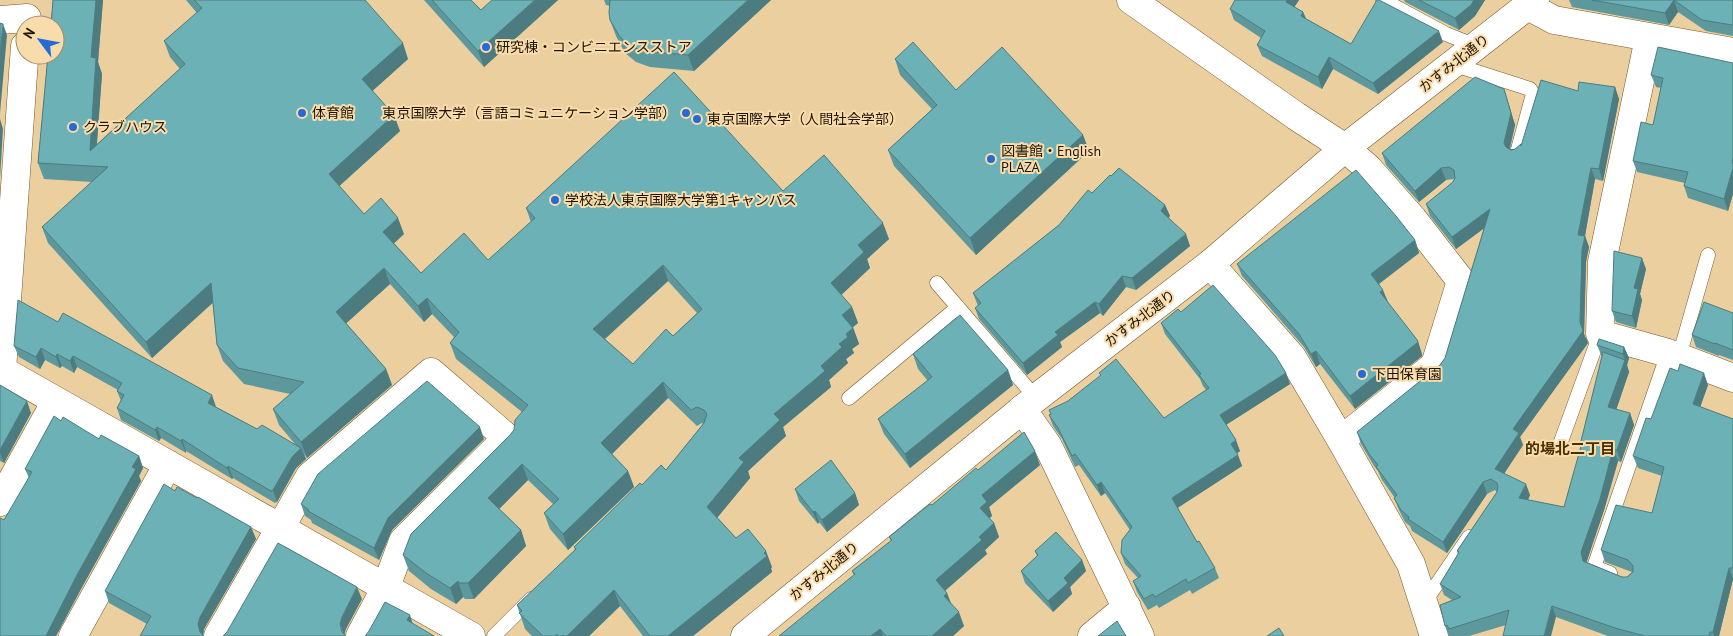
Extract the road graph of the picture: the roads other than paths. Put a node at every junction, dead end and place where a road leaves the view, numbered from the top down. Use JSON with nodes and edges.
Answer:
{"nodes":[{"id":1,"x":1131,"y":0,"type":"edge"},
{"id":2,"x":1382,"y":0,"type":"edge"},
{"id":3,"x":1531,"y":3,"type":"edge"},
{"id":4,"x":27,"y":14,"type":"edge"},
{"id":5,"x":0,"y":20,"type":"edge"},
{"id":6,"x":1649,"y":38,"type":"junction"},
{"id":7,"x":1476,"y":46,"type":"junction"},
{"id":8,"x":1733,"y":52,"type":"edge"},
{"id":9,"x":1452,"y":64,"type":"junction"},
{"id":10,"x":24,"y":65,"type":"edge"},
{"id":11,"x":1345,"y":148,"type":"junction"},
{"id":12,"x":1517,"y":153,"type":"edge"},
{"id":13,"x":1708,"y":255,"type":"dead end"},
{"id":14,"x":1210,"y":264,"type":"junction"},
{"id":15,"x":937,"y":283,"type":"dead end"},
{"id":16,"x":958,"y":307,"type":"junction"},
{"id":17,"x":1600,"y":334,"type":"junction"},
{"id":18,"x":1674,"y":355,"type":"junction"},
{"id":19,"x":1,"y":370,"type":"edge"},
{"id":20,"x":1733,"y":378,"type":"edge"},
{"id":21,"x":849,"y":398,"type":"dead end"},
{"id":22,"x":56,"y":401,"type":"junction"},
{"id":23,"x":1029,"y":403,"type":"junction"},
{"id":24,"x":1341,"y":440,"type":"junction"},
{"id":25,"x":1559,"y":447,"type":"dead end"},
{"id":26,"x":168,"y":464,"type":"junction"},
{"id":27,"x":0,"y":502,"type":"edge"},
{"id":28,"x":1478,"y":523,"type":"edge"},
{"id":29,"x":281,"y":527,"type":"junction"},
{"id":30,"x":1620,"y":577,"type":"edge"},
{"id":31,"x":386,"y":587,"type":"junction"},
{"id":32,"x":540,"y":590,"type":"edge"},
{"id":33,"x":1424,"y":603,"type":"junction"},
{"id":34,"x":1127,"y":606,"type":"junction"},
{"id":35,"x":73,"y":636,"type":"edge"},
{"id":36,"x":218,"y":636,"type":"edge"},
{"id":37,"x":360,"y":636,"type":"edge"},
{"id":38,"x":471,"y":636,"type":"edge"},
{"id":39,"x":494,"y":636,"type":"edge"},
{"id":40,"x":745,"y":636,"type":"edge"},
{"id":41,"x":1092,"y":636,"type":"edge"},
{"id":42,"x":1140,"y":636,"type":"edge"},
{"id":43,"x":1434,"y":636,"type":"edge"}],
"edges":[{"from":1,"to":11,"type":"street"},
{"from":2,"to":7,"type":"lane"},
{"from":3,"to":6,"type":"street"},
{"from":3,"to":7,"type":"street","name":"かすみ北通り"},
{"from":4,"to":5,"type":"street"},
{"from":6,"to":8,"type":"street"},
{"from":6,"to":17,"type":"street"},
{"from":7,"to":9,"type":"street","name":"かすみ北通り"},
{"from":9,"to":11,"type":"street","name":"かすみ北通り"},
{"from":9,"to":12,"type":"lane"},
{"from":10,"to":19,"type":"street"},
{"from":11,"to":14,"type":"street","name":"かすみ北通り"},
{"from":11,"to":24,"type":"street"},
{"from":13,"to":18,"type":"lane"},
{"from":14,"to":23,"type":"street","name":"かすみ北通り"},
{"from":14,"to":24,"type":"street"},
{"from":15,"to":16,"type":"lane"},
{"from":16,"to":21,"type":"lane"},
{"from":16,"to":23,"type":"lane"},
{"from":17,"to":18,"type":"street"},
{"from":17,"to":25,"type":"lane"},
{"from":18,"to":20,"type":"street"},
{"from":18,"to":30,"type":"lane"},
{"from":19,"to":22,"type":"street"},
{"from":22,"to":26,"type":"street"},
{"from":22,"to":27,"type":"street"},
{"from":23,"to":34,"type":"street"},
{"from":23,"to":40,"type":"street","name":"かすみ北通り"},
{"from":24,"to":33,"type":"street"},
{"from":26,"to":29,"type":"street"},
{"from":26,"to":35,"type":"street"},
{"from":28,"to":33,"type":"lane"},
{"from":29,"to":31,"type":"street"},
{"from":29,"to":31,"type":"street"},
{"from":29,"to":36,"type":"street"},
{"from":31,"to":37,"type":"street"},
{"from":31,"to":38,"type":"street"},
{"from":32,"to":39,"type":"lane"},
{"from":33,"to":43,"type":"street"},
{"from":34,"to":41,"type":"street"},
{"from":34,"to":42,"type":"street"}]}
